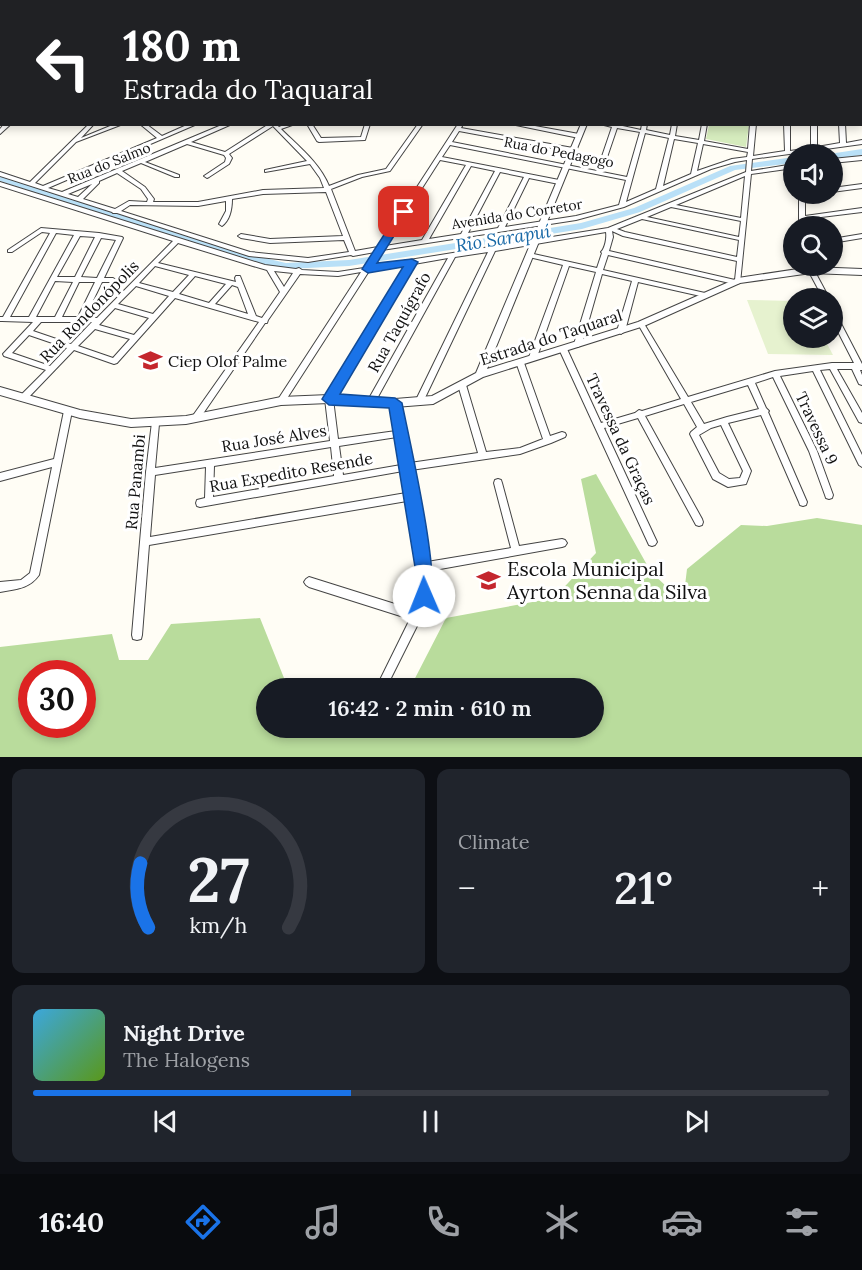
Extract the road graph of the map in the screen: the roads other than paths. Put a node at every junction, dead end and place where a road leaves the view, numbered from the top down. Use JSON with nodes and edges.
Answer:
{"nodes":[{"id":1,"x":90,"y":126,"type":"edge"},
{"id":2,"x":116,"y":126,"type":"edge"},
{"id":3,"x":145,"y":126,"type":"edge"},
{"id":4,"x":190,"y":126,"type":"edge"},
{"id":5,"x":226,"y":126,"type":"edge"},
{"id":6,"x":275,"y":126,"type":"edge"},
{"id":7,"x":310,"y":126,"type":"edge"},
{"id":8,"x":367,"y":126,"type":"edge"},
{"id":9,"x":420,"y":126,"type":"edge"},
{"id":10,"x":524,"y":126,"type":"edge"},
{"id":11,"x":583,"y":126,"type":"edge"},
{"id":12,"x":615,"y":126,"type":"edge"},
{"id":13,"x":644,"y":126,"type":"edge"},
{"id":14,"x":675,"y":126,"type":"edge"},
{"id":15,"x":705,"y":126,"type":"edge"},
{"id":16,"x":753,"y":126,"type":"edge"},
{"id":17,"x":787,"y":126,"type":"edge"},
{"id":18,"x":814,"y":126,"type":"edge"},
{"id":19,"x":842,"y":126,"type":"edge"},
{"id":20,"x":460,"y":127,"type":"edge"},
{"id":21,"x":643,"y":132,"type":"junction"},
{"id":22,"x":579,"y":136,"type":"junction"},
{"id":23,"x":672,"y":137,"type":"junction"},
{"id":24,"x":161,"y":138,"type":"junction"},
{"id":25,"x":702,"y":142,"type":"junction"},
{"id":26,"x":862,"y":142,"type":"edge"},
{"id":27,"x":73,"y":143,"type":"junction"},
{"id":28,"x":189,"y":143,"type":"junction"},
{"id":29,"x":449,"y":143,"type":"junction"},
{"id":30,"x":787,"y":144,"type":"edge"},
{"id":31,"x":814,"y":144,"type":"edge"},
{"id":32,"x":843,"y":144,"type":"joint"},
{"id":33,"x":573,"y":150,"type":"junction"},
{"id":34,"x":783,"y":152,"type":"edge"},
{"id":35,"x":226,"y":154,"type":"junction"},
{"id":36,"x":750,"y":156,"type":"junction"},
{"id":37,"x":439,"y":158,"type":"junction"},
{"id":38,"x":862,"y":158,"type":"edge"},
{"id":39,"x":843,"y":160,"type":"edge"},
{"id":40,"x":311,"y":162,"type":"junction"},
{"id":41,"x":143,"y":163,"type":"junction"},
{"id":42,"x":470,"y":164,"type":"junction"},
{"id":43,"x":566,"y":166,"type":"junction"},
{"id":44,"x":783,"y":167,"type":"edge"},
{"id":45,"x":498,"y":170,"type":"junction"},
{"id":46,"x":748,"y":170,"type":"junction"},
{"id":47,"x":267,"y":171,"type":"dead end"},
{"id":48,"x":118,"y":172,"type":"junction"},
{"id":49,"x":599,"y":173,"type":"junction"},
{"id":50,"x":0,"y":174,"type":"edge"},
{"id":51,"x":694,"y":174,"type":"junction"},
{"id":52,"x":177,"y":176,"type":"dead end"},
{"id":53,"x":207,"y":176,"type":"dead end"},
{"id":54,"x":527,"y":176,"type":"junction"},
{"id":55,"x":629,"y":179,"type":"junction"},
{"id":56,"x":98,"y":180,"type":"junction"},
{"id":57,"x":559,"y":182,"type":"junction"},
{"id":58,"x":32,"y":183,"type":"junction"},
{"id":59,"x":0,"y":184,"type":"edge"},
{"id":60,"x":862,"y":186,"type":"edge"},
{"id":61,"x":45,"y":187,"type":"junction"},
{"id":62,"x":329,"y":189,"type":"junction"},
{"id":63,"x":843,"y":189,"type":"edge"},
{"id":64,"x":659,"y":190,"type":"junction"},
{"id":65,"x":63,"y":194,"type":"junction"},
{"id":66,"x":229,"y":199,"type":"junction"},
{"id":67,"x":79,"y":200,"type":"junction"},
{"id":68,"x":149,"y":204,"type":"junction"},
{"id":69,"x":622,"y":206,"type":"junction"},
{"id":70,"x":674,"y":206,"type":"junction"},
{"id":71,"x":862,"y":210,"type":"edge"},
{"id":72,"x":116,"y":212,"type":"junction"},
{"id":73,"x":817,"y":216,"type":"edge"},
{"id":74,"x":644,"y":218,"type":"junction"},
{"id":75,"x":743,"y":220,"type":"junction"},
{"id":76,"x":222,"y":224,"type":"dead end"},
{"id":77,"x":501,"y":229,"type":"junction"},
{"id":78,"x":610,"y":230,"type":"junction"},
{"id":79,"x":54,"y":231,"type":"junction"},
{"id":80,"x":78,"y":233,"type":"junction"},
{"id":81,"x":538,"y":233,"type":"junction"},
{"id":82,"x":99,"y":235,"type":"junction"},
{"id":83,"x":464,"y":235,"type":"junction"},
{"id":84,"x":241,"y":236,"type":"dead end"},
{"id":85,"x":862,"y":236,"type":"edge"},
{"id":86,"x":347,"y":238,"type":"junction"},
{"id":87,"x":741,"y":239,"type":"junction"},
{"id":88,"x":843,"y":239,"type":"edge"},
{"id":89,"x":424,"y":241,"type":"junction"},
{"id":90,"x":175,"y":242,"type":"junction"},
{"id":91,"x":492,"y":250,"type":"junction"},
{"id":92,"x":10,"y":251,"type":"dead end"},
{"id":93,"x":378,"y":251,"type":"junction"},
{"id":94,"x":604,"y":252,"type":"junction"},
{"id":95,"x":353,"y":254,"type":"junction"},
{"id":96,"x":529,"y":255,"type":"junction"},
{"id":97,"x":452,"y":256,"type":"junction"},
{"id":98,"x":739,"y":259,"type":"junction"},
{"id":99,"x":412,"y":262,"type":"junction"},
{"id":100,"x":154,"y":264,"type":"junction"},
{"id":101,"x":567,"y":264,"type":"junction"},
{"id":102,"x":369,"y":267,"type":"junction"},
{"id":103,"x":270,"y":269,"type":"junction"},
{"id":104,"x":299,"y":270,"type":"junction"},
{"id":105,"x":599,"y":271,"type":"junction"},
{"id":106,"x":843,"y":271,"type":"edge"},
{"id":107,"x":783,"y":272,"type":"edge"},
{"id":108,"x":862,"y":272,"type":"edge"},
{"id":109,"x":194,"y":273,"type":"junction"},
{"id":110,"x":54,"y":279,"type":"junction"},
{"id":111,"x":636,"y":279,"type":"junction"},
{"id":112,"x":77,"y":280,"type":"junction"},
{"id":113,"x":100,"y":280,"type":"junction"},
{"id":114,"x":113,"y":280,"type":"dead end"},
{"id":115,"x":736,"y":282,"type":"junction"},
{"id":116,"x":230,"y":283,"type":"junction"},
{"id":117,"x":135,"y":284,"type":"junction"},
{"id":118,"x":284,"y":292,"type":"junction"},
{"id":119,"x":174,"y":295,"type":"junction"},
{"id":120,"x":705,"y":295,"type":"junction"},
{"id":121,"x":211,"y":305,"type":"junction"},
{"id":122,"x":115,"y":306,"type":"junction"},
{"id":123,"x":155,"y":317,"type":"junction"},
{"id":124,"x":253,"y":318,"type":"junction"},
{"id":125,"x":2,"y":319,"type":"edge"},
{"id":126,"x":35,"y":320,"type":"junction"},
{"id":127,"x":57,"y":320,"type":"junction"},
{"id":128,"x":80,"y":320,"type":"junction"},
{"id":129,"x":265,"y":321,"type":"junction"},
{"id":130,"x":97,"y":323,"type":"junction"},
{"id":131,"x":641,"y":324,"type":"junction"},
{"id":132,"x":621,"y":331,"type":"junction"},
{"id":133,"x":27,"y":332,"type":"junction"},
{"id":134,"x":843,"y":334,"type":"edge"},
{"id":135,"x":136,"y":338,"type":"junction"},
{"id":136,"x":578,"y":344,"type":"junction"},
{"id":137,"x":72,"y":347,"type":"junction"},
{"id":138,"x":563,"y":349,"type":"junction"},
{"id":139,"x":533,"y":357,"type":"junction"},
{"id":140,"x":520,"y":362,"type":"junction"},
{"id":141,"x":832,"y":366,"type":"junction"},
{"id":142,"x":859,"y":366,"type":"edge"},
{"id":143,"x":814,"y":368,"type":"junction"},
{"id":144,"x":51,"y":369,"type":"junction"},
{"id":145,"x":775,"y":374,"type":"junction"},
{"id":146,"x":480,"y":375,"type":"junction"},
{"id":147,"x":751,"y":382,"type":"junction"},
{"id":148,"x":862,"y":382,"type":"edge"},
{"id":149,"x":462,"y":385,"type":"junction"},
{"id":150,"x":0,"y":391,"type":"edge"},
{"id":151,"x":23,"y":398,"type":"junction"},
{"id":152,"x":329,"y":399,"type":"junction"},
{"id":153,"x":687,"y":399,"type":"junction"},
{"id":154,"x":281,"y":401,"type":"junction"},
{"id":155,"x":371,"y":402,"type":"junction"},
{"id":156,"x":419,"y":402,"type":"junction"},
{"id":157,"x":395,"y":403,"type":"junction"},
{"id":158,"x":68,"y":411,"type":"junction"},
{"id":159,"x":765,"y":411,"type":"junction"},
{"id":160,"x":639,"y":413,"type":"junction"},
{"id":161,"x":195,"y":419,"type":"junction"},
{"id":162,"x":862,"y":420,"type":"edge"},
{"id":163,"x":724,"y":422,"type":"junction"},
{"id":164,"x":155,"y":424,"type":"junction"},
{"id":165,"x":601,"y":426,"type":"junction"},
{"id":166,"x":702,"y":428,"type":"junction"},
{"id":167,"x":401,"y":433,"type":"junction"},
{"id":168,"x":562,"y":435,"type":"dead end"},
{"id":169,"x":548,"y":441,"type":"junction"},
{"id":170,"x":333,"y":444,"type":"junction"},
{"id":171,"x":483,"y":455,"type":"junction"},
{"id":172,"x":57,"y":462,"type":"junction"},
{"id":173,"x":862,"y":463,"type":"edge"},
{"id":174,"x":210,"y":464,"type":"junction"},
{"id":175,"x":408,"y":467,"type":"junction"},
{"id":176,"x":150,"y":472,"type":"junction"},
{"id":177,"x":0,"y":477,"type":"edge"},
{"id":178,"x":339,"y":479,"type":"junction"},
{"id":179,"x":498,"y":483,"type":"dead end"},
{"id":180,"x":829,"y":495,"type":"dead end"},
{"id":181,"x":412,"y":496,"type":"junction"},
{"id":182,"x":804,"y":502,"type":"dead end"},
{"id":183,"x":699,"y":522,"type":"dead end"},
{"id":184,"x":144,"y":542,"type":"junction"},
{"id":185,"x":652,"y":542,"type":"dead end"},
{"id":186,"x":562,"y":543,"type":"dead end"},
{"id":187,"x":516,"y":551,"type":"junction"},
{"id":188,"x":424,"y":567,"type":"junction"},
{"id":189,"x":309,"y":582,"type":"dead end"},
{"id":190,"x":0,"y":587,"type":"edge"},
{"id":191,"x":417,"y":616,"type":"junction"},
{"id":192,"x":137,"y":635,"type":"dead end"},
{"id":193,"x":386,"y":678,"type":"edge"}],
"edges":[{"from":1,"to":27,"type":"street"},
{"from":2,"to":27,"type":"street"},
{"from":3,"to":24,"type":"street"},
{"from":4,"to":24,"type":"street"},
{"from":5,"to":28,"type":"street","name":"Rua do Salmo"},
{"from":6,"to":35,"type":"street"},
{"from":6,"to":40,"type":"street"},
{"from":7,"to":8,"type":"street"},
{"from":9,"to":62,"type":"street"},
{"from":10,"to":22,"type":"street"},
{"from":11,"to":22,"type":"street"},
{"from":12,"to":21,"type":"street"},
{"from":12,"to":49,"type":"street"},
{"from":13,"to":21,"type":"street"},
{"from":14,"to":23,"type":"street"},
{"from":15,"to":25,"type":"street"},
{"from":16,"to":36,"type":"street"},
{"from":17,"to":30,"type":"street"},
{"from":18,"to":31,"type":"street"},
{"from":19,"to":32,"type":"street"},
{"from":20,"to":29,"type":"street"},
{"from":20,"to":33,"type":"street"},
{"from":21,"to":23,"type":"street"},
{"from":21,"to":55,"type":"street"},
{"from":22,"to":33,"type":"street"},
{"from":23,"to":25,"type":"street"},
{"from":23,"to":64,"type":"street"},
{"from":24,"to":61,"type":"street"},
{"from":25,"to":36,"type":"street"},
{"from":25,"to":51,"type":"street"},
{"from":26,"to":32,"type":"street","name":"Avenida do Corretor"},
{"from":27,"to":58,"type":"street"},
{"from":28,"to":35,"type":"street"},
{"from":28,"to":41,"type":"street","name":"Rua do Salmo"},
{"from":29,"to":37,"type":"street"},
{"from":29,"to":43,"type":"street","name":"Rua do Pedagogo"},
{"from":33,"to":43,"type":"street"},
{"from":34,"to":36,"type":"street","name":"Avenida do Corretor"},
{"from":35,"to":53,"type":"street"},
{"from":36,"to":46,"type":"street"},
{"from":36,"to":51,"type":"street","name":"Avenida do Corretor"},
{"from":37,"to":42,"type":"street"},
{"from":37,"to":93,"type":"street"},
{"from":38,"to":39,"type":"street"},
{"from":40,"to":47,"type":"street"},
{"from":40,"to":62,"type":"street"},
{"from":41,"to":48,"type":"street","name":"Rua do Salmo"},
{"from":41,"to":52,"type":"street"},
{"from":42,"to":45,"type":"street"},
{"from":42,"to":89,"type":"street"},
{"from":43,"to":49,"type":"street","name":"Rua do Pedagogo"},
{"from":43,"to":57,"type":"street"},
{"from":44,"to":46,"type":"street","name":"Avenida do Corretor"},
{"from":45,"to":54,"type":"street"},
{"from":45,"to":83,"type":"street"},
{"from":46,"to":70,"type":"street","name":"Avenida do Corretor"},
{"from":46,"to":75,"type":"street"},
{"from":48,"to":56,"type":"street","name":"Rua do Salmo"},
{"from":48,"to":68,"type":"street"},
{"from":49,"to":55,"type":"street","name":"Rua do Pedagogo"},
{"from":50,"to":58,"type":"street","name":"Avenida do Corretor"},
{"from":51,"to":64,"type":"street","name":"Avenida do Corretor"},
{"from":54,"to":57,"type":"street"},
{"from":54,"to":77,"type":"street"},
{"from":55,"to":69,"type":"street"},
{"from":56,"to":65,"type":"street","name":"Rua do Salmo"},
{"from":56,"to":67,"type":"street"},
{"from":57,"to":81,"type":"street"},
{"from":58,"to":61,"type":"street","name":"Avenida do Corretor"},
{"from":59,"to":90,"type":"street","name":"Avenida do Corretor"},
{"from":60,"to":63,"type":"street"},
{"from":61,"to":65,"type":"street","name":"Avenida do Corretor"},
{"from":62,"to":66,"type":"street"},
{"from":62,"to":86,"type":"street"},
{"from":64,"to":69,"type":"street","name":"Avenida do Corretor"},
{"from":65,"to":67,"type":"street","name":"Avenida do Corretor"},
{"from":66,"to":68,"type":"street"},
{"from":66,"to":76,"type":"street"},
{"from":67,"to":72,"type":"street","name":"Avenida do Corretor"},
{"from":68,"to":72,"type":"street"},
{"from":69,"to":81,"type":"street","name":"Avenida do Corretor"},
{"from":70,"to":74,"type":"street","name":"Avenida do Corretor"},
{"from":70,"to":75,"type":"street"},
{"from":71,"to":73,"type":"street"},
{"from":72,"to":95,"type":"street","name":"Avenida do Corretor"},
{"from":74,"to":78,"type":"street","name":"Avenida do Corretor"},
{"from":74,"to":87,"type":"street"},
{"from":75,"to":87,"type":"street"},
{"from":77,"to":81,"type":"street","name":"Avenida do Corretor"},
{"from":77,"to":83,"type":"street","name":"Avenida do Corretor"},
{"from":78,"to":81,"type":"street","name":"Avenida do Corretor"},
{"from":78,"to":94,"type":"street"},
{"from":78,"to":98,"type":"street"},
{"from":79,"to":80,"type":"street"},
{"from":79,"to":92,"type":"street"},
{"from":79,"to":125,"type":"street"},
{"from":80,"to":82,"type":"street"},
{"from":80,"to":110,"type":"street"},
{"from":81,"to":91,"type":"street","name":"Avenida do Corretor"},
{"from":81,"to":96,"type":"street"},
{"from":82,"to":112,"type":"street"},
{"from":82,"to":113,"type":"street"},
{"from":83,"to":89,"type":"street","name":"Avenida do Corretor"},
{"from":84,"to":86,"type":"street"},
{"from":85,"to":88,"type":"street"},
{"from":86,"to":95,"type":"street"},
{"from":87,"to":98,"type":"street"},
{"from":89,"to":93,"type":"street","name":"Avenida do Corretor"},
{"from":90,"to":100,"type":"street","name":"Rua Rondonópolis"},
{"from":90,"to":103,"type":"street","name":"Avenida do Corretor"},
{"from":91,"to":97,"type":"street","name":"Avenida do Corretor"},
{"from":91,"to":156,"type":"street"},
{"from":93,"to":95,"type":"street","name":"Avenida do Corretor"},
{"from":93,"to":102,"type":"street"},
{"from":94,"to":105,"type":"street"},
{"from":94,"to":115,"type":"street"},
{"from":96,"to":101,"type":"street"},
{"from":96,"to":146,"type":"street"},
{"from":97,"to":99,"type":"street","name":"Avenida do Corretor"},
{"from":97,"to":155,"type":"street","name":"Rua Taquígrafo"},
{"from":98,"to":115,"type":"street"},
{"from":99,"to":102,"type":"street","name":"Avenida do Corretor"},
{"from":99,"to":152,"type":"street"},
{"from":100,"to":109,"type":"street"},
{"from":100,"to":117,"type":"street","name":"Rua Rondonópolis"},
{"from":101,"to":105,"type":"street"},
{"from":101,"to":139,"type":"street"},
{"from":102,"to":104,"type":"street","name":"Avenida do Corretor"},
{"from":102,"to":154,"type":"street"},
{"from":103,"to":104,"type":"street","name":"Avenida do Corretor"},
{"from":103,"to":118,"type":"street"},
{"from":104,"to":118,"type":"street"},
{"from":105,"to":111,"type":"street"},
{"from":105,"to":136,"type":"street"},
{"from":106,"to":108,"type":"street","name":"Estrada do Taquaral"},
{"from":107,"to":115,"type":"street","name":"Estrada do Taquaral"},
{"from":109,"to":116,"type":"street"},
{"from":109,"to":119,"type":"street"},
{"from":110,"to":112,"type":"street"},
{"from":110,"to":126,"type":"street"},
{"from":111,"to":120,"type":"street"},
{"from":111,"to":132,"type":"street"},
{"from":112,"to":113,"type":"street"},
{"from":112,"to":127,"type":"street"},
{"from":113,"to":114,"type":"street"},
{"from":113,"to":128,"type":"street"},
{"from":115,"to":120,"type":"street","name":"Estrada do Taquaral"},
{"from":116,"to":121,"type":"street"},
{"from":116,"to":124,"type":"street"},
{"from":117,"to":119,"type":"street"},
{"from":117,"to":122,"type":"street","name":"Rua Rondonópolis"},
{"from":118,"to":129,"type":"street"},
{"from":119,"to":121,"type":"street"},
{"from":119,"to":123,"type":"street"},
{"from":120,"to":131,"type":"street","name":"Estrada do Taquaral"},
{"from":121,"to":124,"type":"street"},
{"from":122,"to":123,"type":"street"},
{"from":122,"to":130,"type":"street","name":"Rua Rondonópolis"},
{"from":123,"to":135,"type":"street"},
{"from":124,"to":129,"type":"street"},
{"from":125,"to":126,"type":"street"},
{"from":126,"to":127,"type":"street"},
{"from":126,"to":133,"type":"street"},
{"from":127,"to":128,"type":"street"},
{"from":128,"to":130,"type":"street"},
{"from":129,"to":161,"type":"street"},
{"from":130,"to":135,"type":"street"},
{"from":130,"to":137,"type":"street","name":"Rua Rondonópolis"},
{"from":131,"to":132,"type":"street","name":"Estrada do Taquaral"},
{"from":131,"to":153,"type":"street"},
{"from":132,"to":136,"type":"street","name":"Estrada do Taquaral"},
{"from":133,"to":137,"type":"street"},
{"from":133,"to":144,"type":"street"},
{"from":134,"to":142,"type":"street"},
{"from":135,"to":137,"type":"street"},
{"from":136,"to":138,"type":"street","name":"Estrada do Taquaral"},
{"from":137,"to":144,"type":"street","name":"Rua Rondonópolis"},
{"from":138,"to":139,"type":"street","name":"Estrada do Taquaral"},
{"from":138,"to":165,"type":"street","name":"Travessa da Graças"},
{"from":139,"to":140,"type":"street","name":"Estrada do Taquaral"},
{"from":140,"to":146,"type":"street","name":"Estrada do Taquaral"},
{"from":140,"to":169,"type":"street"},
{"from":141,"to":142,"type":"street"},
{"from":141,"to":143,"type":"street"},
{"from":141,"to":162,"type":"street"},
{"from":142,"to":148,"type":"street"},
{"from":143,"to":145,"type":"street"},
{"from":143,"to":173,"type":"street"},
{"from":144,"to":151,"type":"street","name":"Rua Rondonópolis"},
{"from":145,"to":147,"type":"street"},
{"from":145,"to":180,"type":"street","name":"Travessa 9"},
{"from":146,"to":149,"type":"street","name":"Estrada do Taquaral"},
{"from":147,"to":153,"type":"street"},
{"from":147,"to":159,"type":"street"},
{"from":149,"to":156,"type":"street","name":"Estrada do Taquaral"},
{"from":149,"to":171,"type":"street"},
{"from":150,"to":151,"type":"street","name":"Estrada do Taquaral"},
{"from":151,"to":158,"type":"street","name":"Estrada do Taquaral"},
{"from":152,"to":154,"type":"street","name":"Estrada do Taquaral"},
{"from":152,"to":155,"type":"street","name":"Estrada do Taquaral"},
{"from":152,"to":170,"type":"street"},
{"from":153,"to":160,"type":"street"},
{"from":153,"to":166,"type":"street"},
{"from":154,"to":161,"type":"street","name":"Estrada do Taquaral"},
{"from":155,"to":157,"type":"street","name":"Estrada do Taquaral"},
{"from":156,"to":157,"type":"street","name":"Estrada do Taquaral"},
{"from":157,"to":167,"type":"street"},
{"from":158,"to":164,"type":"street","name":"Estrada do Taquaral"},
{"from":158,"to":172,"type":"street"},
{"from":159,"to":163,"type":"street"},
{"from":159,"to":182,"type":"street"},
{"from":160,"to":165,"type":"street"},
{"from":160,"to":183,"type":"street"},
{"from":161,"to":164,"type":"street","name":"Estrada do Taquaral"},
{"from":163,"to":166,"type":"street"},
{"from":163,"to":166,"type":"street"},
{"from":164,"to":176,"type":"street","name":"Rua Panambi"},
{"from":165,"to":185,"type":"street","name":"Travessa da Graças"},
{"from":167,"to":170,"type":"street","name":"Rua José Alves"},
{"from":167,"to":175,"type":"street"},
{"from":168,"to":169,"type":"street","name":"Rua Expedito Resende"},
{"from":169,"to":171,"type":"street","name":"Rua Expedito Resende"},
{"from":170,"to":174,"type":"street","name":"Rua José Alves"},
{"from":170,"to":178,"type":"street"},
{"from":171,"to":175,"type":"street","name":"Rua Expedito Resende"},
{"from":172,"to":177,"type":"street"},
{"from":172,"to":190,"type":"street"},
{"from":174,"to":176,"type":"street","name":"Rua José Alves"},
{"from":174,"to":178,"type":"street","name":"Rua Expedito Resende"},
{"from":175,"to":178,"type":"street","name":"Rua Expedito Resende"},
{"from":175,"to":181,"type":"street"},
{"from":176,"to":184,"type":"street","name":"Rua Panambi"},
{"from":179,"to":187,"type":"street"},
{"from":181,"to":184,"type":"street"},
{"from":181,"to":188,"type":"street"},
{"from":184,"to":192,"type":"street","name":"Rua Panambi"},
{"from":186,"to":187,"type":"street"},
{"from":187,"to":188,"type":"street"},
{"from":188,"to":191,"type":"street"},
{"from":189,"to":191,"type":"street"},
{"from":191,"to":193,"type":"street"}]}
